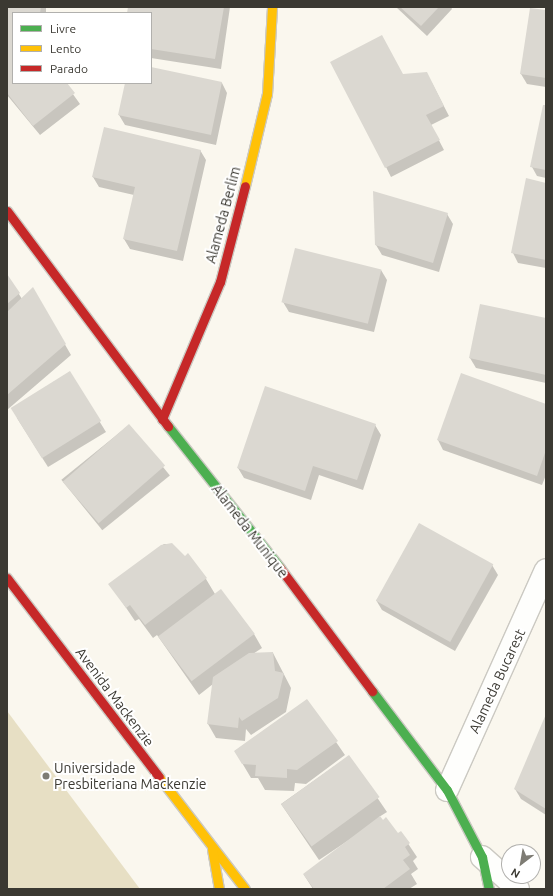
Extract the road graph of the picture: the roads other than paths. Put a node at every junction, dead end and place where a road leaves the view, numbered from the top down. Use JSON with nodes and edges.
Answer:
{"nodes":[{"id":1,"x":272,"y":7,"type":"edge"},
{"id":2,"x":7,"y":211,"type":"edge"},
{"id":3,"x":162,"y":420,"type":"junction"},
{"id":4,"x":546,"y":570,"type":"edge"},
{"id":5,"x":7,"y":578,"type":"edge"},
{"id":6,"x":447,"y":790,"type":"junction"},
{"id":7,"x":211,"y":848,"type":"junction"},
{"id":8,"x":482,"y":857,"type":"junction"},
{"id":9,"x":219,"y":889,"type":"edge"},
{"id":10,"x":246,"y":889,"type":"edge"},
{"id":11,"x":489,"y":889,"type":"edge"},
{"id":12,"x":518,"y":889,"type":"edge"}],
"edges":[{"from":1,"to":3,"type":"street","name":"Alameda Berlim"},
{"from":2,"to":3,"type":"street","name":"Alameda Munique"},
{"from":3,"to":6,"type":"street","name":"Alameda Munique"},
{"from":4,"to":6,"type":"street","name":"Alameda Bucarest"},
{"from":5,"to":7,"type":"street","name":"Avenida Mackenzie"},
{"from":6,"to":8,"type":"street","name":"Alameda Munique"},
{"from":7,"to":9,"type":"street"},
{"from":7,"to":10,"type":"street","name":"Avenida Mackenzie"},
{"from":8,"to":11,"type":"street","name":"Alameda Munique"},
{"from":8,"to":12,"type":"street","name":"Alameda Munique"}]}
